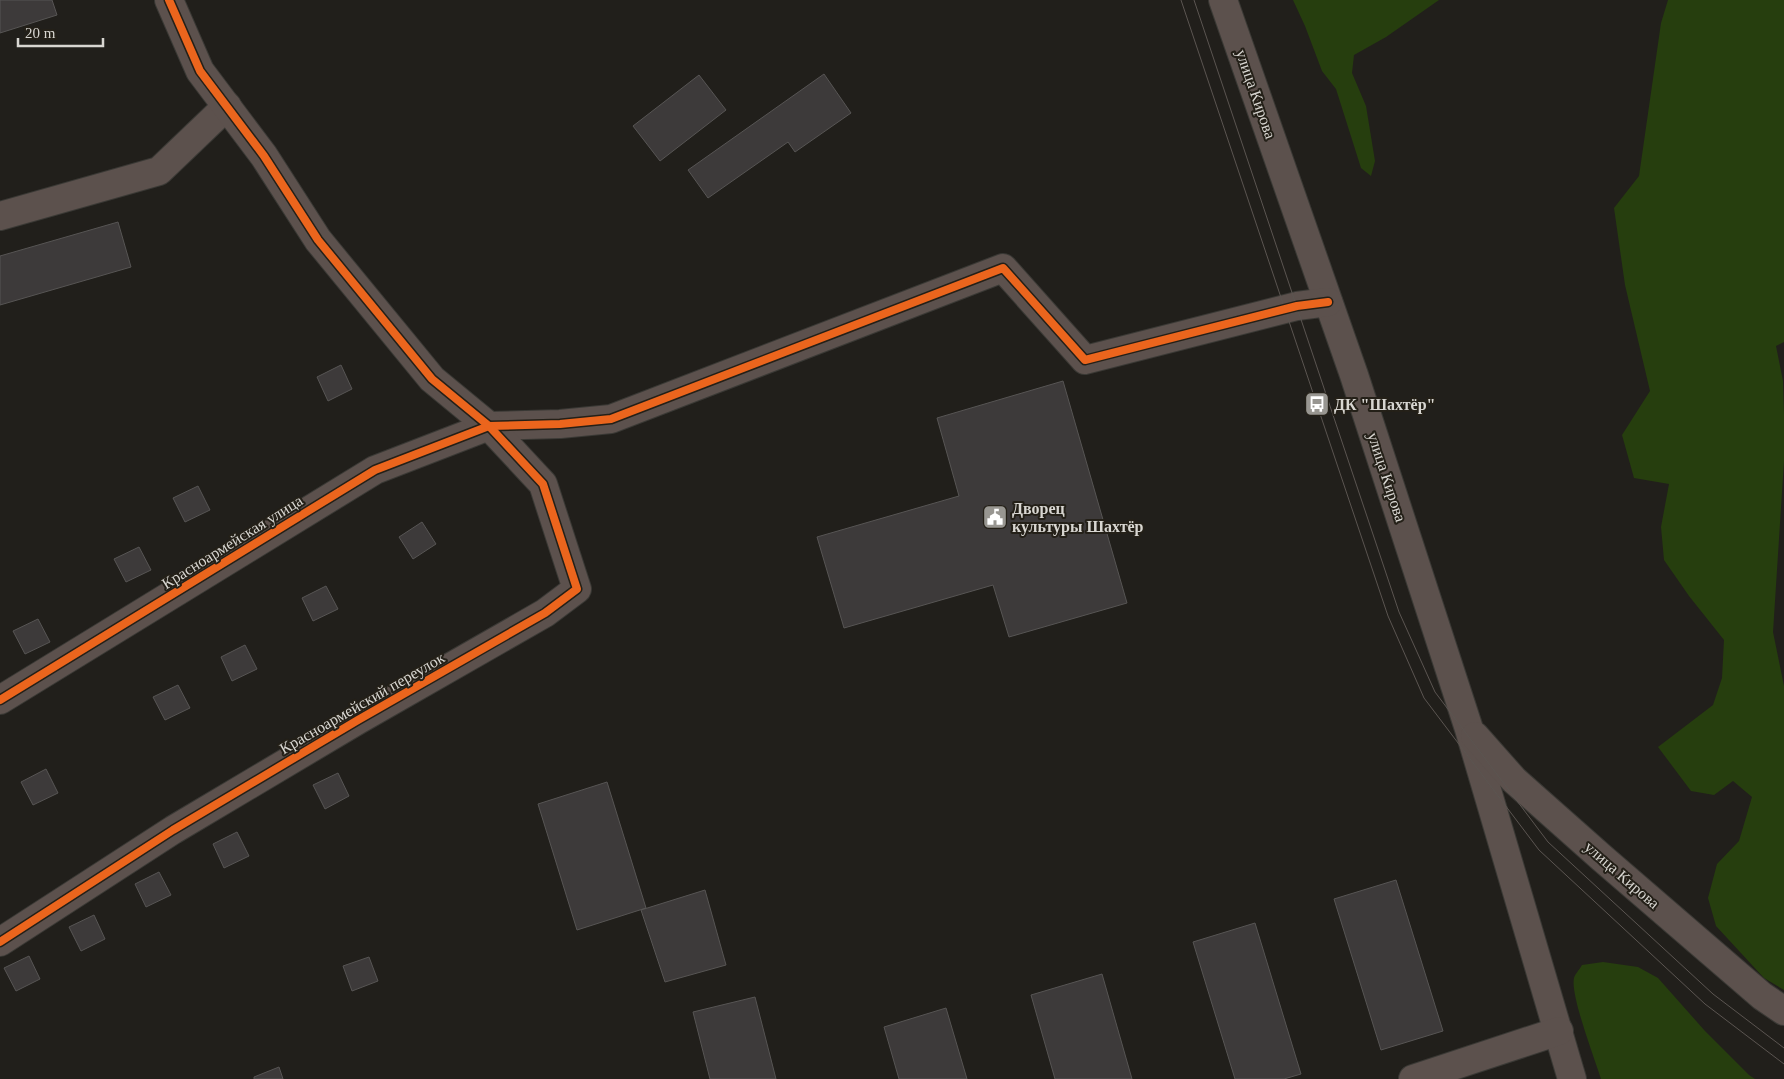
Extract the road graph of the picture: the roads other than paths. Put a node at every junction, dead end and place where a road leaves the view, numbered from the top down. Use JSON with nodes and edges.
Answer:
{"nodes":[{"id":1,"x":169,"y":0,"type":"edge"},
{"id":2,"x":1223,"y":0,"type":"edge"},
{"id":3,"x":227,"y":106,"type":"junction"},
{"id":4,"x":0,"y":216,"type":"edge"},
{"id":5,"x":1328,"y":302,"type":"junction"},
{"id":6,"x":489,"y":426,"type":"junction"},
{"id":7,"x":0,"y":700,"type":"edge"},
{"id":8,"x":1469,"y":729,"type":"junction"},
{"id":9,"x":0,"y":942,"type":"edge"},
{"id":10,"x":1784,"y":1011,"type":"edge"},
{"id":11,"x":1559,"y":1032,"type":"junction"},
{"id":12,"x":1414,"y":1079,"type":"edge"},
{"id":13,"x":1572,"y":1079,"type":"edge"}],
"edges":[{"from":1,"to":3,"type":"street"},
{"from":2,"to":5,"type":"street","name":"улица Кирова"},
{"from":3,"to":4,"type":"street"},
{"from":3,"to":6,"type":"street"},
{"from":5,"to":6,"type":"street","name":"Красноармейская улица"},
{"from":5,"to":8,"type":"street","name":"улица Кирова"},
{"from":6,"to":7,"type":"street","name":"Красноармейская улица"},
{"from":6,"to":9,"type":"street","name":"Красноармейский переулок"},
{"from":8,"to":10,"type":"street","name":"улица Кирова"},
{"from":8,"to":11,"type":"street","name":"улица Кирова"},
{"from":11,"to":12,"type":"street"},
{"from":11,"to":13,"type":"street","name":"улица Кирова"}]}
